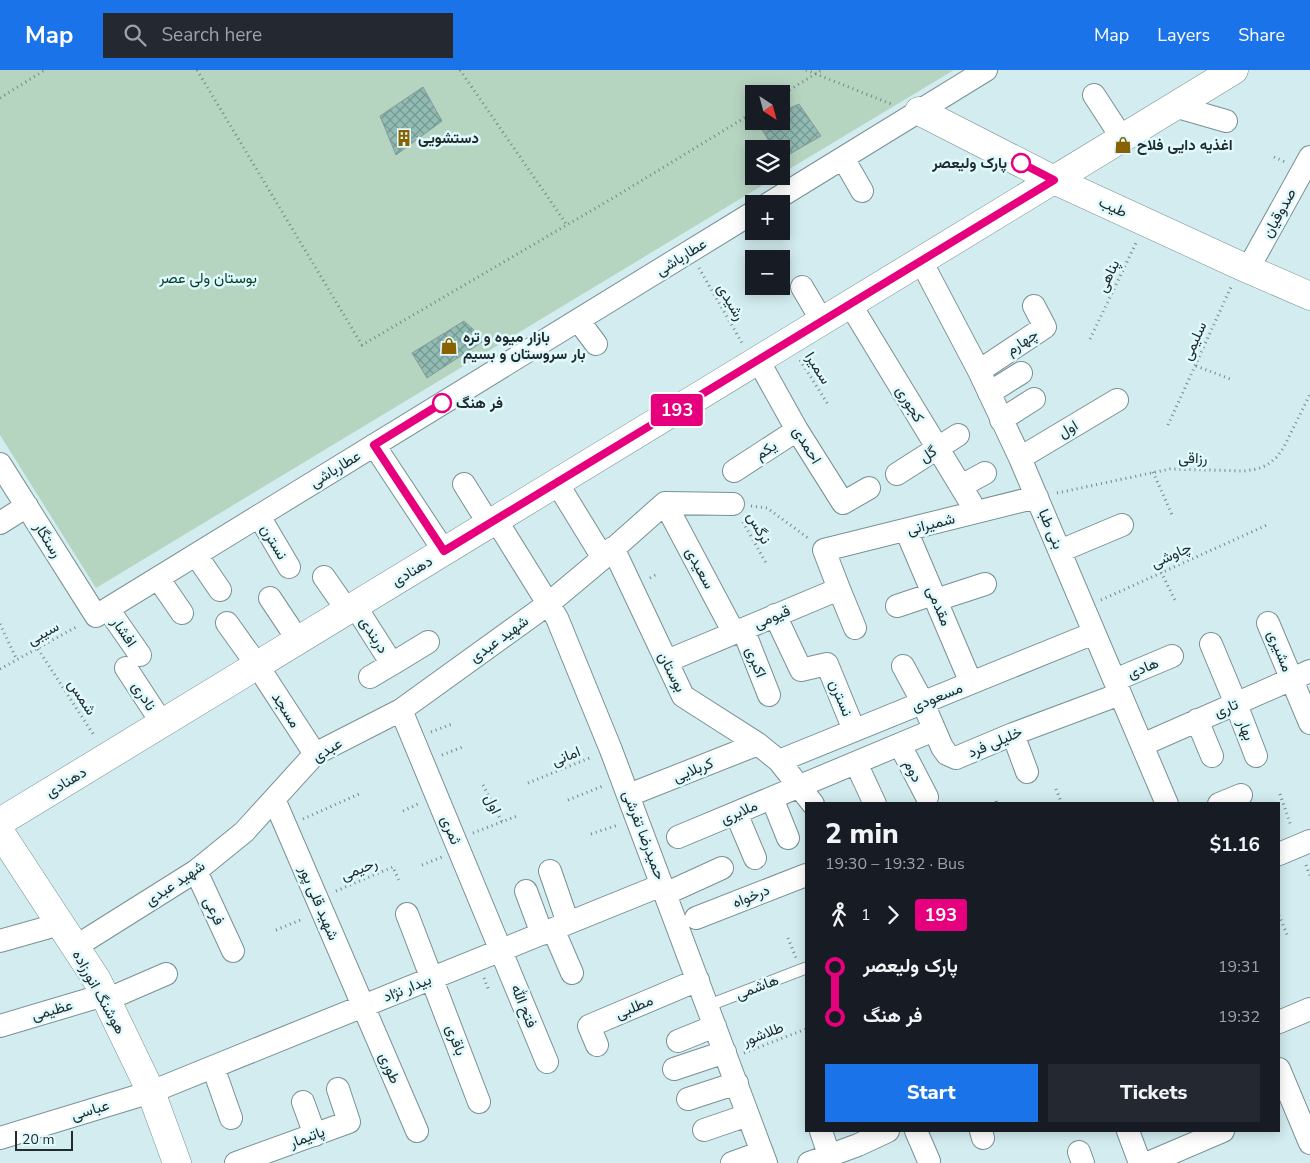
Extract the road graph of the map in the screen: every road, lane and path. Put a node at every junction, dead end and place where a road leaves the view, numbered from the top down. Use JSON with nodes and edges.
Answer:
{"nodes":[{"id":1,"x":46,"y":70,"type":"edge"},
{"id":2,"x":197,"y":70,"type":"edge"},
{"id":3,"x":460,"y":70,"type":"edge"},
{"id":4,"x":806,"y":70,"type":"edge"},
{"id":5,"x":822,"y":70,"type":"edge"},
{"id":6,"x":986,"y":70,"type":"edge"},
{"id":7,"x":1234,"y":70,"type":"edge"},
{"id":8,"x":816,"y":74,"type":"junction"},
{"id":9,"x":790,"y":90,"type":"edge"},
{"id":10,"x":1094,"y":95,"type":"dead end"},
{"id":11,"x":0,"y":98,"type":"edge"},
{"id":12,"x":1174,"y":106,"type":"junction"},
{"id":13,"x":916,"y":113,"type":"junction"},
{"id":14,"x":745,"y":117,"type":"edge"},
{"id":15,"x":1226,"y":121,"type":"dead end"},
{"id":16,"x":1122,"y":138,"type":"junction"},
{"id":17,"x":1310,"y":157,"type":"edge"},
{"id":18,"x":842,"y":158,"type":"junction"},
{"id":19,"x":1054,"y":180,"type":"junction"},
{"id":20,"x":862,"y":192,"type":"dead end"},
{"id":21,"x":782,"y":195,"type":"edge"},
{"id":22,"x":745,"y":218,"type":"edge"},
{"id":23,"x":1146,"y":222,"type":"junction"},
{"id":24,"x":567,"y":225,"type":"junction"},
{"id":25,"x":690,"y":252,"type":"junction"},
{"id":26,"x":921,"y":261,"type":"junction"},
{"id":27,"x":1244,"y":268,"type":"junction"},
{"id":28,"x":802,"y":287,"type":"dead end"},
{"id":29,"x":1310,"y":296,"type":"edge"},
{"id":30,"x":850,"y":304,"type":"junction"},
{"id":31,"x":1034,"y":306,"type":"dead end"},
{"id":32,"x":578,"y":320,"type":"junction"},
{"id":33,"x":822,"y":321,"type":"junction"},
{"id":34,"x":1090,"y":339,"type":"dead end"},
{"id":35,"x":789,"y":341,"type":"junction"},
{"id":36,"x":596,"y":344,"type":"dead end"},
{"id":37,"x":756,"y":361,"type":"junction"},
{"id":38,"x":1196,"y":366,"type":"junction"},
{"id":39,"x":979,"y":371,"type":"junction"},
{"id":40,"x":1021,"y":374,"type":"dead end"},
{"id":41,"x":1233,"y":380,"type":"dead end"},
{"id":42,"x":989,"y":393,"type":"junction"},
{"id":43,"x":1310,"y":394,"type":"edge"},
{"id":44,"x":1034,"y":399,"type":"dead end"},
{"id":45,"x":1117,"y":400,"type":"dead end"},
{"id":46,"x":829,"y":406,"type":"dead end"},
{"id":47,"x":1002,"y":420,"type":"junction"},
{"id":48,"x":1168,"y":425,"type":"dead end"},
{"id":49,"x":798,"y":430,"type":"junction"},
{"id":50,"x":958,"y":434,"type":"dead end"},
{"id":51,"x":374,"y":445,"type":"junction"},
{"id":52,"x":937,"y":448,"type":"junction"},
{"id":53,"x":1020,"y":458,"type":"junction"},
{"id":54,"x":0,"y":464,"type":"edge"},
{"id":55,"x":734,"y":471,"type":"dead end"},
{"id":56,"x":1154,"y":472,"type":"junction"},
{"id":57,"x":985,"y":473,"type":"dead end"},
{"id":58,"x":897,"y":474,"type":"dead end"},
{"id":59,"x":556,"y":483,"type":"junction"},
{"id":60,"x":464,"y":484,"type":"dead end"},
{"id":61,"x":869,"y":488,"type":"dead end"},
{"id":62,"x":1037,"y":497,"type":"junction"},
{"id":63,"x":665,"y":503,"type":"junction"},
{"id":64,"x":733,"y":504,"type":"junction"},
{"id":65,"x":27,"y":506,"type":"junction"},
{"id":66,"x":259,"y":516,"type":"junction"},
{"id":67,"x":1173,"y":517,"type":"dead end"},
{"id":68,"x":493,"y":522,"type":"junction"},
{"id":69,"x":0,"y":523,"type":"edge"},
{"id":70,"x":1122,"y":525,"type":"dead end"},
{"id":71,"x":1266,"y":525,"type":"dead end"},
{"id":72,"x":906,"y":530,"type":"junction"},
{"id":73,"x":824,"y":550,"type":"junction"},
{"id":74,"x":444,"y":551,"type":"junction"},
{"id":75,"x":1060,"y":552,"type":"junction"},
{"id":76,"x":608,"y":553,"type":"junction"},
{"id":77,"x":196,"y":555,"type":"junction"},
{"id":78,"x":766,"y":562,"type":"dead end"},
{"id":79,"x":289,"y":567,"type":"dead end"},
{"id":80,"x":1161,"y":572,"type":"junction"},
{"id":81,"x":324,"y":577,"type":"dead end"},
{"id":82,"x":158,"y":578,"type":"junction"},
{"id":83,"x":985,"y":584,"type":"dead end"},
{"id":84,"x":840,"y":589,"type":"junction"},
{"id":85,"x":220,"y":590,"type":"dead end"},
{"id":86,"x":935,"y":597,"type":"junction"},
{"id":87,"x":270,"y":598,"type":"dead end"},
{"id":88,"x":1175,"y":600,"type":"dead end"},
{"id":89,"x":548,"y":604,"type":"junction"},
{"id":90,"x":897,"y":606,"type":"dead end"},
{"id":91,"x":1084,"y":607,"type":"junction"},
{"id":92,"x":351,"y":608,"type":"junction"},
{"id":93,"x":102,"y":612,"type":"junction"},
{"id":94,"x":182,"y":614,"type":"dead end"},
{"id":95,"x":775,"y":615,"type":"junction"},
{"id":96,"x":227,"y":623,"type":"dead end"},
{"id":97,"x":1268,"y":623,"type":"dead end"},
{"id":98,"x":0,"y":624,"type":"edge"},
{"id":99,"x":855,"y":628,"type":"dead end"},
{"id":100,"x":738,"y":631,"type":"junction"},
{"id":101,"x":1094,"y":633,"type":"junction"},
{"id":102,"x":298,"y":640,"type":"junction"},
{"id":103,"x":428,"y":642,"type":"dead end"},
{"id":104,"x":1210,"y":644,"type":"dead end"},
{"id":105,"x":38,"y":649,"type":"junction"},
{"id":106,"x":1172,"y":656,"type":"dead end"},
{"id":107,"x":17,"y":660,"type":"junction"},
{"id":108,"x":667,"y":661,"type":"junction"},
{"id":109,"x":133,"y":662,"type":"joint"},
{"id":110,"x":392,"y":664,"type":"junction"},
{"id":111,"x":257,"y":665,"type":"junction"},
{"id":112,"x":903,"y":666,"type":"dead end"},
{"id":113,"x":0,"y":670,"type":"edge"},
{"id":114,"x":1301,"y":675,"type":"edge"},
{"id":115,"x":370,"y":677,"type":"dead end"},
{"id":116,"x":971,"y":683,"type":"junction"},
{"id":117,"x":1118,"y":687,"type":"junction"},
{"id":118,"x":769,"y":695,"type":"dead end"},
{"id":119,"x":922,"y":703,"type":"junction"},
{"id":120,"x":1236,"y":704,"type":"junction"},
{"id":121,"x":401,"y":710,"type":"junction"},
{"id":122,"x":1197,"y":720,"type":"junction"},
{"id":123,"x":162,"y":723,"type":"junction"},
{"id":124,"x":1310,"y":723,"type":"edge"},
{"id":125,"x":854,"y":730,"type":"junction"},
{"id":126,"x":934,"y":730,"type":"junction"},
{"id":127,"x":1013,"y":734,"type":"junction"},
{"id":128,"x":758,"y":744,"type":"junction"},
{"id":129,"x":900,"y":745,"type":"junction"},
{"id":130,"x":1142,"y":745,"type":"junction"},
{"id":131,"x":612,"y":750,"type":"junction"},
{"id":132,"x":315,"y":754,"type":"junction"},
{"id":133,"x":1212,"y":756,"type":"dead end"},
{"id":134,"x":1256,"y":756,"type":"dead end"},
{"id":135,"x":108,"y":757,"type":"junction"},
{"id":136,"x":779,"y":761,"type":"junction"},
{"id":137,"x":856,"y":763,"type":"junction"},
{"id":138,"x":1027,"y":772,"type":"dead end"},
{"id":139,"x":528,"y":783,"type":"dead end"},
{"id":140,"x":484,"y":785,"type":"dead end"},
{"id":141,"x":625,"y":787,"type":"junction"},
{"id":142,"x":1056,"y":789,"type":"dead end"},
{"id":143,"x":360,"y":794,"type":"dead end"},
{"id":144,"x":1280,"y":794,"type":"dead end"},
{"id":145,"x":806,"y":795,"type":"edge"},
{"id":146,"x":1241,"y":795,"type":"dead end"},
{"id":147,"x":927,"y":797,"type":"dead end"},
{"id":148,"x":772,"y":798,"type":"junction"},
{"id":149,"x":568,"y":800,"type":"dead end"},
{"id":150,"x":874,"y":802,"type":"edge"},
{"id":151,"x":1061,"y":802,"type":"edge"},
{"id":152,"x":1165,"y":802,"type":"edge"},
{"id":153,"x":1224,"y":802,"type":"edge"},
{"id":154,"x":270,"y":804,"type":"junction"},
{"id":155,"x":736,"y":813,"type":"junction"},
{"id":156,"x":517,"y":816,"type":"dead end"},
{"id":157,"x":637,"y":818,"type":"junction"},
{"id":158,"x":0,"y":822,"type":"edge"},
{"id":159,"x":502,"y":822,"type":"junction"},
{"id":160,"x":286,"y":827,"type":"junction"},
{"id":161,"x":0,"y":832,"type":"edge"},
{"id":162,"x":591,"y":834,"type":"dead end"},
{"id":163,"x":678,"y":837,"type":"dead end"},
{"id":164,"x":788,"y":838,"type":"dead end"},
{"id":165,"x":455,"y":840,"type":"junction"},
{"id":166,"x":1296,"y":847,"type":"edge"},
{"id":167,"x":755,"y":858,"type":"dead end"},
{"id":168,"x":722,"y":868,"type":"dead end"},
{"id":169,"x":196,"y":871,"type":"junction"},
{"id":170,"x":550,"y":871,"type":"dead end"},
{"id":171,"x":805,"y":875,"type":"edge"},
{"id":172,"x":400,"y":883,"type":"dead end"},
{"id":173,"x":664,"y":889,"type":"junction"},
{"id":174,"x":526,"y":891,"type":"dead end"},
{"id":175,"x":319,"y":905,"type":"junction"},
{"id":176,"x":407,"y":914,"type":"dead end"},
{"id":177,"x":696,"y":918,"type":"dead end"},
{"id":178,"x":1280,"y":918,"type":"edge"},
{"id":179,"x":60,"y":924,"type":"junction"},
{"id":180,"x":554,"y":929,"type":"junction"},
{"id":181,"x":276,"y":930,"type":"dead end"},
{"id":182,"x":788,"y":938,"type":"dead end"},
{"id":183,"x":1288,"y":938,"type":"dead end"},
{"id":184,"x":0,"y":941,"type":"edge"},
{"id":185,"x":75,"y":947,"type":"junction"},
{"id":186,"x":501,"y":950,"type":"junction"},
{"id":187,"x":233,"y":952,"type":"dead end"},
{"id":188,"x":803,"y":969,"type":"edge"},
{"id":189,"x":572,"y":973,"type":"dead end"},
{"id":190,"x":166,"y":974,"type":"dead end"},
{"id":191,"x":432,"y":978,"type":"junction"},
{"id":192,"x":698,"y":980,"type":"junction"},
{"id":193,"x":105,"y":998,"type":"junction"},
{"id":194,"x":363,"y":1006,"type":"junction"},
{"id":195,"x":1310,"y":1009,"type":"edge"},
{"id":196,"x":711,"y":1016,"type":"junction"},
{"id":197,"x":1280,"y":1022,"type":"edge"},
{"id":198,"x":0,"y":1026,"type":"edge"},
{"id":199,"x":805,"y":1029,"type":"edge"},
{"id":200,"x":678,"y":1041,"type":"dead end"},
{"id":201,"x":597,"y":1045,"type":"dead end"},
{"id":202,"x":726,"y":1056,"type":"junction"},
{"id":203,"x":547,"y":1062,"type":"dead end"},
{"id":204,"x":213,"y":1067,"type":"junction"},
{"id":205,"x":674,"y":1069,"type":"dead end"},
{"id":206,"x":1280,"y":1071,"type":"edge"},
{"id":207,"x":737,"y":1084,"type":"junction"},
{"id":208,"x":338,"y":1089,"type":"dead end"},
{"id":209,"x":151,"y":1092,"type":"junction"},
{"id":210,"x":688,"y":1099,"type":"dead end"},
{"id":211,"x":303,"y":1102,"type":"dead end"},
{"id":212,"x":479,"y":1102,"type":"dead end"},
{"id":213,"x":1294,"y":1104,"type":"edge"},
{"id":214,"x":748,"y":1115,"type":"junction"},
{"id":215,"x":231,"y":1118,"type":"dead end"},
{"id":216,"x":704,"y":1130,"type":"dead end"},
{"id":217,"x":417,"y":1131,"type":"dead end"},
{"id":218,"x":821,"y":1132,"type":"edge"},
{"id":219,"x":886,"y":1132,"type":"edge"},
{"id":220,"x":916,"y":1132,"type":"edge"},
{"id":221,"x":1128,"y":1132,"type":"edge"},
{"id":222,"x":1220,"y":1132,"type":"edge"},
{"id":223,"x":315,"y":1134,"type":"junction"},
{"id":224,"x":0,"y":1138,"type":"edge"},
{"id":225,"x":1310,"y":1143,"type":"edge"},
{"id":226,"x":1192,"y":1146,"type":"edge"},
{"id":227,"x":862,"y":1154,"type":"edge"},
{"id":228,"x":764,"y":1158,"type":"edge"},
{"id":229,"x":819,"y":1159,"type":"edge"},
{"id":230,"x":929,"y":1161,"type":"dead end"},
{"id":231,"x":177,"y":1163,"type":"edge"},
{"id":232,"x":236,"y":1163,"type":"edge"},
{"id":233,"x":732,"y":1163,"type":"edge"},
{"id":234,"x":1140,"y":1163,"type":"edge"},
{"id":235,"x":1148,"y":1163,"type":"edge"}],
"edges":[{"from":1,"to":11,"type":"path"},
{"from":2,"to":24,"type":"path"},
{"from":3,"to":24,"type":"path"},
{"from":4,"to":8,"type":"path"},
{"from":5,"to":8,"type":"path"},
{"from":6,"to":13,"type":"street"},
{"from":7,"to":12,"type":"main road","name":"دهنادی"},
{"from":8,"to":9,"type":"path"},
{"from":8,"to":13,"type":"path"},
{"from":10,"to":16,"type":"street"},
{"from":12,"to":15,"type":"street"},
{"from":12,"to":16,"type":"main road","name":"دهنادی"},
{"from":13,"to":18,"type":"street"},
{"from":13,"to":19,"type":"main road","name":"طیب"},
{"from":14,"to":24,"type":"path"},
{"from":16,"to":19,"type":"main road","name":"دهنادی"},
{"from":17,"to":27,"type":"street","name":"صدوقیان"},
{"from":18,"to":20,"type":"street"},
{"from":18,"to":21,"type":"street"},
{"from":19,"to":23,"type":"main road","name":"طیب"},
{"from":19,"to":26,"type":"main road","name":"دهنادی"},
{"from":22,"to":25,"type":"street","name":"عطارباشی"},
{"from":23,"to":27,"type":"main road","name":"طیب"},
{"from":23,"to":34,"type":"path","name":"پناهی"},
{"from":25,"to":32,"type":"street","name":"عطارباشی"},
{"from":25,"to":37,"type":"path","name":"رشیدی"},
{"from":26,"to":30,"type":"main road","name":"دهنادی"},
{"from":26,"to":39,"type":"street","name":"بنی طبا"},
{"from":27,"to":29,"type":"main road","name":"طیب"},
{"from":27,"to":38,"type":"path","name":"سلیمی"},
{"from":28,"to":33,"type":"street"},
{"from":30,"to":33,"type":"main road","name":"دهنادی"},
{"from":30,"to":52,"type":"street","name":"کجوری"},
{"from":31,"to":39,"type":"street","name":"چهارم"},
{"from":32,"to":36,"type":"street"},
{"from":32,"to":51,"type":"street","name":"عطارباشی"},
{"from":33,"to":35,"type":"main road","name":"دهنادی"},
{"from":35,"to":37,"type":"main road","name":"دهنادی"},
{"from":35,"to":46,"type":"path","name":"سمیرا"},
{"from":37,"to":49,"type":"street","name":"احمدی"},
{"from":37,"to":59,"type":"main road","name":"دهنادی"},
{"from":38,"to":41,"type":"path"},
{"from":38,"to":48,"type":"path","name":"سلیمی"},
{"from":39,"to":42,"type":"street","name":"بنی طبا"},
{"from":40,"to":42,"type":"street"},
{"from":42,"to":47,"type":"street","name":"بنی طبا"},
{"from":43,"to":56,"type":"path","name":"رزاقی"},
{"from":44,"to":47,"type":"street"},
{"from":45,"to":53,"type":"street","name":"اول"},
{"from":47,"to":53,"type":"street","name":"بنی طبا"},
{"from":49,"to":55,"type":"street","name":"یکم"},
{"from":49,"to":61,"type":"street","name":"احمدی"},
{"from":50,"to":52,"type":"street","name":"گل"},
{"from":51,"to":66,"type":"street","name":"عطارباشی"},
{"from":51,"to":74,"type":"street"},
{"from":52,"to":57,"type":"street","name":"کجوری"},
{"from":52,"to":58,"type":"street","name":"گل"},
{"from":53,"to":62,"type":"street","name":"بنی طبا"},
{"from":54,"to":65,"type":"street","name":"رستگار"},
{"from":56,"to":62,"type":"path","name":"رزاقی"},
{"from":56,"to":67,"type":"path"},
{"from":59,"to":68,"type":"main road","name":"دهنادی"},
{"from":59,"to":76,"type":"street","name":"بوستان"},
{"from":60,"to":68,"type":"street","name":"حمیدرضا تفرشی"},
{"from":62,"to":72,"type":"street","name":"شمیرانی"},
{"from":62,"to":75,"type":"street","name":"بنی طبا"},
{"from":63,"to":64,"type":"street"},
{"from":63,"to":76,"type":"street"},
{"from":63,"to":100,"type":"street","name":"سعیدی"},
{"from":64,"to":73,"type":"path"},
{"from":64,"to":78,"type":"path","name":"نرگس"},
{"from":65,"to":69,"type":"street"},
{"from":65,"to":93,"type":"street","name":"رستگار"},
{"from":66,"to":77,"type":"street","name":"عطارباشی"},
{"from":66,"to":79,"type":"street","name":"نسترن"},
{"from":68,"to":74,"type":"main road","name":"دهنادی"},
{"from":68,"to":89,"type":"street","name":"حمیدرضا تفرشی"},
{"from":70,"to":75,"type":"street"},
{"from":71,"to":80,"type":"path","name":"چاوشی"},
{"from":72,"to":73,"type":"street","name":"شمیرانی"},
{"from":72,"to":86,"type":"street","name":"مقدمی"},
{"from":73,"to":84,"type":"street"},
{"from":74,"to":92,"type":"main road","name":"دهنادی"},
{"from":75,"to":91,"type":"street","name":"بنی طبا"},
{"from":76,"to":89,"type":"street"},
{"from":76,"to":108,"type":"street","name":"بوستان"},
{"from":77,"to":82,"type":"street","name":"عطارباشی"},
{"from":77,"to":85,"type":"street"},
{"from":80,"to":88,"type":"path"},
{"from":80,"to":91,"type":"path","name":"چاوشی"},
{"from":81,"to":92,"type":"street","name":"دربندی"},
{"from":82,"to":93,"type":"street","name":"عطارباشی"},
{"from":82,"to":94,"type":"street"},
{"from":83,"to":86,"type":"street"},
{"from":84,"to":95,"type":"street","name":"قیومی"},
{"from":84,"to":99,"type":"street"},
{"from":86,"to":90,"type":"street"},
{"from":86,"to":116,"type":"street","name":"مقدمی"},
{"from":87,"to":102,"type":"street"},
{"from":89,"to":121,"type":"street","name":"شهید عبدی"},
{"from":89,"to":131,"type":"street","name":"حمیدرضا تفرشی"},
{"from":91,"to":101,"type":"street","name":"بنی طبا"},
{"from":92,"to":102,"type":"main road","name":"دهنادی"},
{"from":92,"to":110,"type":"street","name":"دربندی"},
{"from":93,"to":105,"type":"path","name":"سیبی"},
{"from":93,"to":109,"type":"street","name":"افشار"},
{"from":95,"to":100,"type":"street","name":"قیومی"},
{"from":95,"to":125,"type":"street","name":"نسترن"},
{"from":96,"to":111,"type":"street","name":"مسجد"},
{"from":97,"to":114,"type":"street","name":"مشیری"},
{"from":98,"to":107,"type":"path"},
{"from":100,"to":108,"type":"street","name":"قیومی"},
{"from":100,"to":118,"type":"street","name":"اکبری"},
{"from":101,"to":116,"type":"street","name":"مسعودی"},
{"from":101,"to":117,"type":"street","name":"بنی طبا"},
{"from":102,"to":111,"type":"main road","name":"دهنادی"},
{"from":103,"to":110,"type":"street","name":"دربندی"},
{"from":104,"to":120,"type":"street","name":"بهار"},
{"from":105,"to":107,"type":"path","name":"سیبی"},
{"from":105,"to":135,"type":"path","name":"شمس"},
{"from":106,"to":117,"type":"street","name":"هادی"},
{"from":107,"to":113,"type":"path","name":"سیبی"},
{"from":108,"to":128,"type":"street","name":"بوستان"},
{"from":109,"to":123,"type":"street","name":"نادری"},
{"from":110,"to":115,"type":"street","name":"دربندی"},
{"from":111,"to":123,"type":"main road","name":"دهنادی"},
{"from":111,"to":132,"type":"street","name":"مسجد"},
{"from":112,"to":119,"type":"street","name":"خلیلی فرد"},
{"from":114,"to":120,"type":"street","name":"تاری"},
{"from":114,"to":124,"type":"street","name":"مشیری"},
{"from":116,"to":119,"type":"street","name":"مسعودی"},
{"from":117,"to":127,"type":"street","name":"خلیلی فرد"},
{"from":117,"to":130,"type":"street","name":"بنی طبا"},
{"from":119,"to":125,"type":"street","name":"مسعودی"},
{"from":119,"to":126,"type":"street","name":"خلیلی فرد"},
{"from":120,"to":122,"type":"street","name":"تاری"},
{"from":120,"to":134,"type":"street","name":"بهار"},
{"from":121,"to":132,"type":"street","name":"عبدی"},
{"from":121,"to":165,"type":"street","name":"ثمری"},
{"from":122,"to":130,"type":"street","name":"تاری"},
{"from":122,"to":133,"type":"street"},
{"from":123,"to":135,"type":"main road","name":"دهنادی"},
{"from":125,"to":136,"type":"street","name":"مسعودی"},
{"from":126,"to":127,"type":"street","name":"خلیلی فرد"},
{"from":126,"to":129,"type":"street"},
{"from":127,"to":138,"type":"street"},
{"from":128,"to":136,"type":"street","name":"بوستان"},
{"from":128,"to":141,"type":"street","name":"کربلایی"},
{"from":129,"to":137,"type":"street"},
{"from":129,"to":147,"type":"street","name":"دوم"},
{"from":130,"to":152,"type":"street","name":"بنی طبا"},
{"from":131,"to":139,"type":"path","name":"امانی"},
{"from":131,"to":141,"type":"street","name":"حمیدرضا تفرشی"},
{"from":132,"to":154,"type":"street","name":"عبدی"},
{"from":135,"to":158,"type":"main road","name":"دهنادی"},
{"from":136,"to":145,"type":"street","name":"بوستان"},
{"from":137,"to":145,"type":"street"},
{"from":137,"to":150,"type":"street"},
{"from":140,"to":159,"type":"path","name":"اول"},
{"from":141,"to":149,"type":"path"},
{"from":141,"to":157,"type":"street","name":"حمیدرضا تفرشی"},
{"from":142,"to":151,"type":"path"},
{"from":143,"to":160,"type":"path"},
{"from":144,"to":166,"type":"path"},
{"from":145,"to":148,"type":"street","name":"ملایری"},
{"from":146,"to":153,"type":"street"},
{"from":148,"to":155,"type":"street","name":"ملایری"},
{"from":148,"to":164,"type":"street"},
{"from":154,"to":160,"type":"street","name":"شهید قلی پور"},
{"from":154,"to":169,"type":"street","name":"شهید عبدی"},
{"from":155,"to":163,"type":"street","name":"ملایری"},
{"from":155,"to":167,"type":"street"},
{"from":156,"to":159,"type":"path"},
{"from":157,"to":162,"type":"path"},
{"from":157,"to":173,"type":"street","name":"حمیدرضا تفرشی"},
{"from":159,"to":165,"type":"path"},
{"from":160,"to":175,"type":"street","name":"شهید قلی پور"},
{"from":161,"to":179,"type":"main road","name":"هوشنگ انورزاده"},
{"from":165,"to":186,"type":"street","name":"ثمری"},
{"from":168,"to":173,"type":"street","name":"بیدار نژاد"},
{"from":169,"to":185,"type":"street","name":"شهید عبدی"},
{"from":169,"to":187,"type":"street","name":"فرعی"},
{"from":170,"to":180,"type":"street"},
{"from":171,"to":177,"type":"street","name":"درخواه"},
{"from":172,"to":175,"type":"path","name":"رحیمی"},
{"from":173,"to":180,"type":"street","name":"بیدار نژاد"},
{"from":173,"to":192,"type":"street","name":"حمیدرضا تفرشی"},
{"from":174,"to":180,"type":"street"},
{"from":175,"to":181,"type":"path"},
{"from":175,"to":194,"type":"street","name":"شهید قلی پور"},
{"from":176,"to":191,"type":"street","name":"باقری"},
{"from":178,"to":183,"type":"path"},
{"from":179,"to":184,"type":"street"},
{"from":179,"to":185,"type":"main road","name":"هوشنگ انورزاده"},
{"from":180,"to":186,"type":"street","name":"بیدار نژاد"},
{"from":180,"to":189,"type":"street"},
{"from":182,"to":188,"type":"path"},
{"from":185,"to":193,"type":"main road","name":"هوشنگ انورزاده"},
{"from":186,"to":191,"type":"street","name":"بیدار نژاد"},
{"from":186,"to":203,"type":"street","name":"فتح الله"},
{"from":188,"to":196,"type":"lane","name":"هاشمی"},
{"from":190,"to":193,"type":"street","name":"عظیمی"},
{"from":191,"to":194,"type":"street","name":"بیدار نژاد"},
{"from":191,"to":212,"type":"street","name":"باقری"},
{"from":192,"to":196,"type":"street","name":"حمیدرضا تفرشی"},
{"from":192,"to":201,"type":"street","name":"مطلبی"},
{"from":193,"to":198,"type":"street","name":"عظیمی"},
{"from":193,"to":209,"type":"main road","name":"هوشنگ انورزاده"},
{"from":194,"to":204,"type":"street","name":"بیدار نژاد"},
{"from":194,"to":217,"type":"street","name":"طوری"},
{"from":195,"to":197,"type":"street"},
{"from":196,"to":200,"type":"street"},
{"from":196,"to":202,"type":"street","name":"حمیدرضا تفرشی"},
{"from":199,"to":202,"type":"path","name":"طلاشور"},
{"from":202,"to":205,"type":"street"},
{"from":202,"to":207,"type":"street","name":"حمیدرضا تفرشی"},
{"from":204,"to":209,"type":"street","name":"بیدار نژاد"},
{"from":204,"to":215,"type":"street"},
{"from":206,"to":213,"type":"street"},
{"from":207,"to":210,"type":"street"},
{"from":207,"to":214,"type":"street","name":"حمیدرضا تفرشی"},
{"from":208,"to":223,"type":"street","name":"پاتیمار"},
{"from":209,"to":224,"type":"street","name":"عباسی"},
{"from":209,"to":231,"type":"main road","name":"هوشنگ انورزاده"},
{"from":211,"to":223,"type":"street"},
{"from":213,"to":225,"type":"street"},
{"from":214,"to":216,"type":"street"},
{"from":214,"to":228,"type":"street","name":"حمیدرضا تفرشی"},
{"from":218,"to":229,"type":"street"},
{"from":219,"to":227,"type":"street"},
{"from":220,"to":230,"type":"street"},
{"from":221,"to":234,"type":"street"},
{"from":222,"to":226,"type":"street"},
{"from":223,"to":232,"type":"street","name":"پاتیمار"},
{"from":226,"to":235,"type":"street"},
{"from":227,"to":229,"type":"street"},
{"from":228,"to":233,"type":"street"}]}
